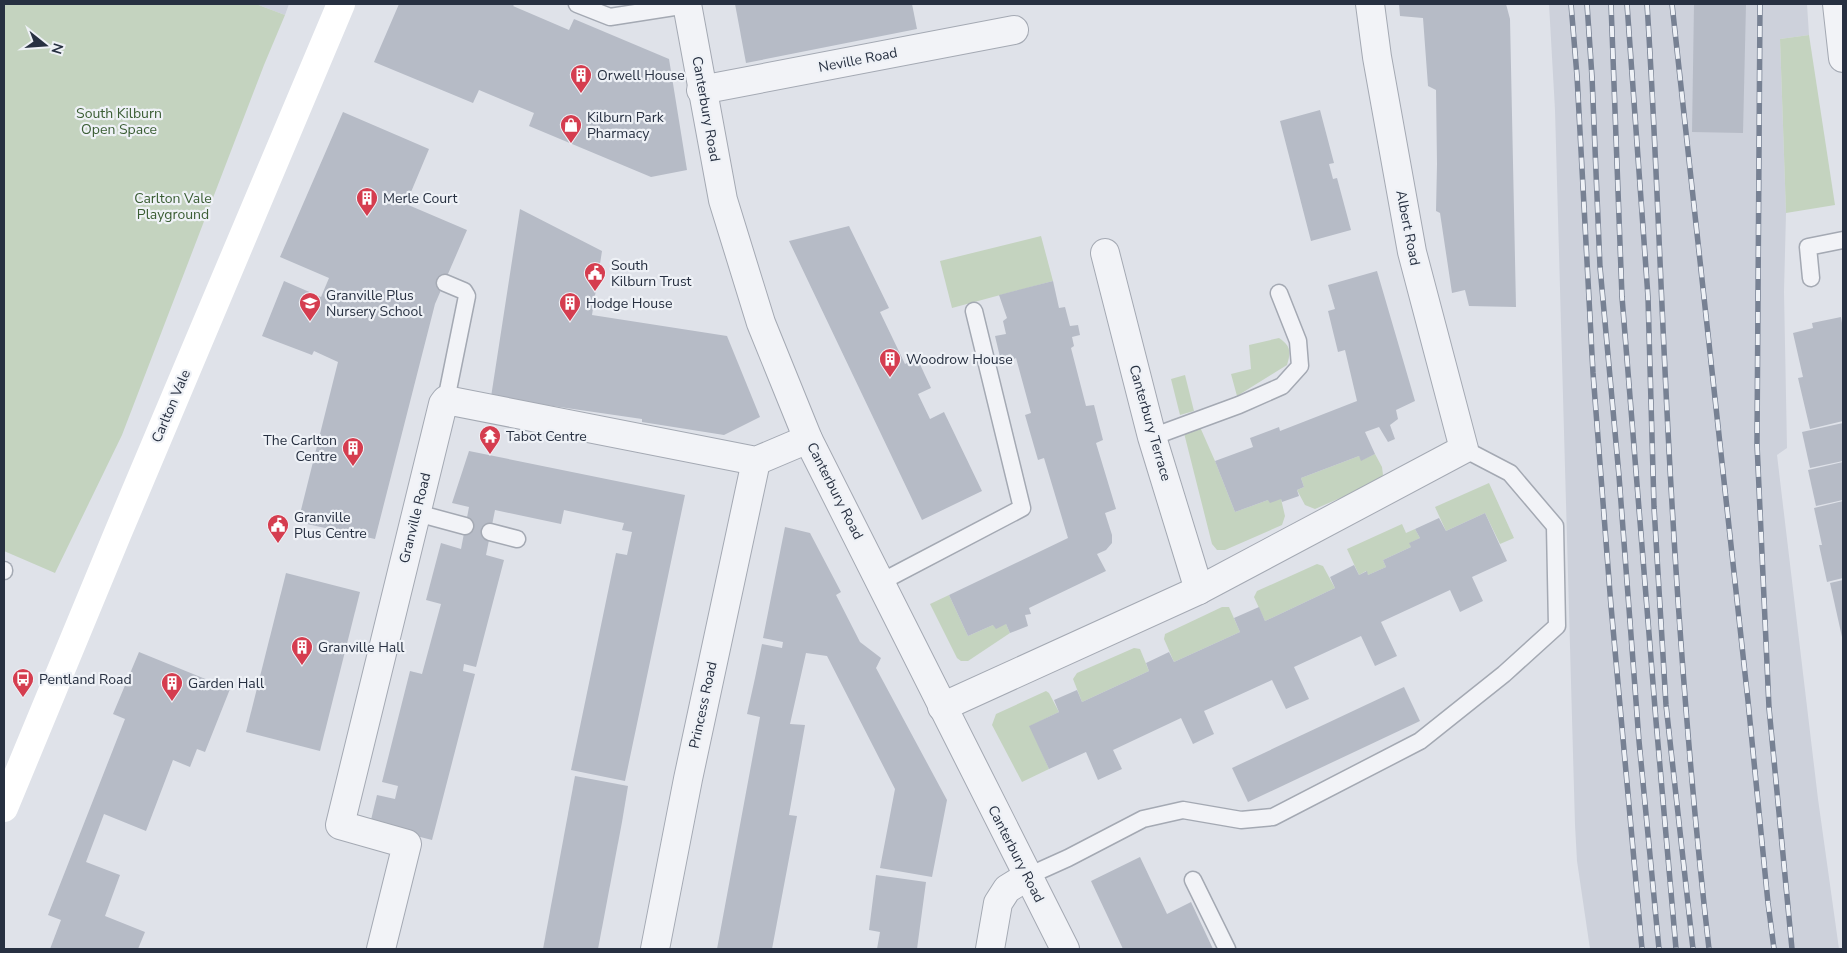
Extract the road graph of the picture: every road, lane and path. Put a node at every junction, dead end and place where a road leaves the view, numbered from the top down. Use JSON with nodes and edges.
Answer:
{"nodes":[{"id":1,"x":341,"y":4,"type":"edge"},
{"id":2,"x":577,"y":4,"type":"edge"},
{"id":3,"x":687,"y":4,"type":"edge"},
{"id":4,"x":1370,"y":4,"type":"edge"},
{"id":5,"x":1837,"y":4,"type":"edge"},
{"id":6,"x":1014,"y":30,"type":"dead end"},
{"id":7,"x":1843,"y":58,"type":"edge"},
{"id":8,"x":702,"y":90,"type":"junction"},
{"id":9,"x":1843,"y":240,"type":"edge"},
{"id":10,"x":1105,"y":253,"type":"dead end"},
{"id":11,"x":1811,"y":278,"type":"dead end"},
{"id":12,"x":444,"y":283,"type":"dead end"},
{"id":13,"x":1278,"y":293,"type":"dead end"},
{"id":14,"x":974,"y":311,"type":"dead end"},
{"id":15,"x":446,"y":400,"type":"junction"},
{"id":16,"x":1152,"y":436,"type":"junction"},
{"id":17,"x":808,"y":439,"type":"junction"},
{"id":18,"x":1464,"y":449,"type":"junction"},
{"id":19,"x":756,"y":462,"type":"junction"},
{"id":20,"x":417,"y":514,"type":"junction"},
{"id":21,"x":465,"y":526,"type":"dead end"},
{"id":22,"x":490,"y":532,"type":"dead end"},
{"id":23,"x":517,"y":538,"type":"dead end"},
{"id":24,"x":881,"y":582,"type":"junction"},
{"id":25,"x":1199,"y":590,"type":"junction"},
{"id":26,"x":942,"y":707,"type":"junction"},
{"id":27,"x":4,"y":808,"type":"edge"},
{"id":28,"x":1028,"y":876,"type":"junction"},
{"id":29,"x":1194,"y":880,"type":"dead end"},
{"id":30,"x":381,"y":949,"type":"edge"},
{"id":31,"x":655,"y":949,"type":"edge"},
{"id":32,"x":990,"y":949,"type":"edge"},
{"id":33,"x":1065,"y":949,"type":"edge"},
{"id":34,"x":1227,"y":949,"type":"edge"}],
"edges":[{"from":1,"to":27,"type":"main road","name":"Carlton Vale"},
{"from":2,"to":3,"type":"lane"},
{"from":3,"to":8,"type":"street","name":"Canterbury Road"},
{"from":4,"to":18,"type":"street","name":"Albert Road"},
{"from":5,"to":7,"type":"street"},
{"from":6,"to":8,"type":"street","name":"Neville Road"},
{"from":8,"to":17,"type":"street","name":"Canterbury Road"},
{"from":9,"to":11,"type":"lane"},
{"from":10,"to":16,"type":"street","name":"Canterbury Terrace"},
{"from":12,"to":15,"type":"lane"},
{"from":13,"to":16,"type":"lane"},
{"from":14,"to":24,"type":"lane"},
{"from":15,"to":19,"type":"street"},
{"from":15,"to":20,"type":"street","name":"Granville Road"},
{"from":16,"to":25,"type":"street","name":"Canterbury Terrace"},
{"from":17,"to":19,"type":"street"},
{"from":17,"to":24,"type":"street","name":"Canterbury Road"},
{"from":18,"to":25,"type":"street"},
{"from":18,"to":28,"type":"lane"},
{"from":19,"to":31,"type":"street","name":"Princess Road"},
{"from":20,"to":21,"type":"lane"},
{"from":20,"to":30,"type":"street","name":"Granville Road"},
{"from":22,"to":23,"type":"lane"},
{"from":24,"to":26,"type":"street","name":"Canterbury Road"},
{"from":25,"to":26,"type":"street"},
{"from":26,"to":28,"type":"street","name":"Canterbury Road"},
{"from":28,"to":32,"type":"street"},
{"from":28,"to":33,"type":"street","name":"Canterbury Road"},
{"from":29,"to":34,"type":"lane"}]}
